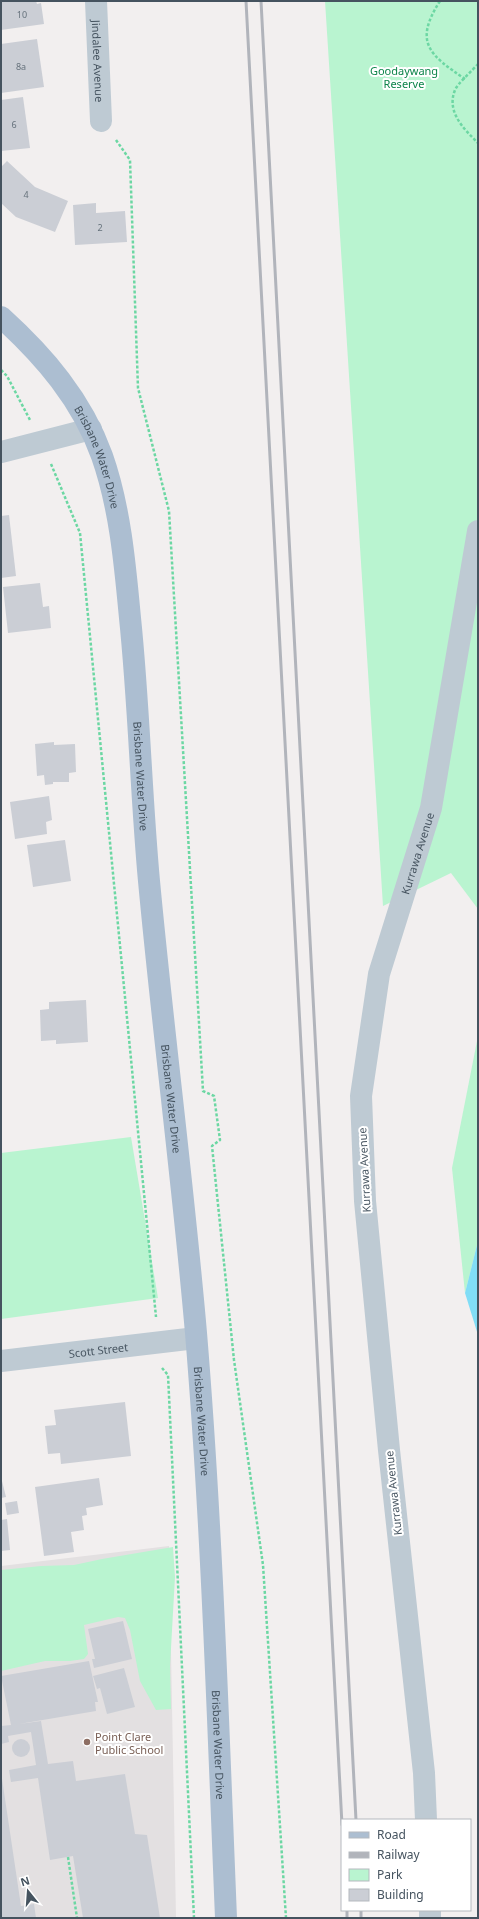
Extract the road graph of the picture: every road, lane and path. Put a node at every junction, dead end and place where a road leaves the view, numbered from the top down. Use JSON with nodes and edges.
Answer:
{"nodes":[{"id":1,"x":96,"y":1,"type":"edge"},
{"id":2,"x":440,"y":1,"type":"edge"},
{"id":3,"x":478,"y":64,"type":"edge"},
{"id":4,"x":465,"y":79,"type":"junction"},
{"id":5,"x":101,"y":121,"type":"joint"},
{"id":6,"x":478,"y":143,"type":"edge"},
{"id":7,"x":1,"y":317,"type":"edge"},
{"id":8,"x":1,"y":370,"type":"edge"},
{"id":9,"x":91,"y":429,"type":"junction"},
{"id":10,"x":42,"y":442,"type":"junction"},
{"id":11,"x":1,"y":452,"type":"edge"},
{"id":12,"x":478,"y":531,"type":"edge"},
{"id":13,"x":196,"y":1338,"type":"junction"},
{"id":14,"x":159,"y":1342,"type":"junction"},
{"id":15,"x":1,"y":1361,"type":"edge"},
{"id":16,"x":426,"y":1819,"type":"edge"},
{"id":17,"x":68,"y":1857,"type":"dead end"},
{"id":18,"x":77,"y":1918,"type":"edge"},
{"id":19,"x":194,"y":1918,"type":"edge"},
{"id":20,"x":226,"y":1918,"type":"edge"},
{"id":21,"x":286,"y":1918,"type":"edge"}],
"edges":[{"from":1,"to":5,"type":"street","name":"Jindalee Avenue"},
{"from":2,"to":4,"type":"path"},
{"from":3,"to":4,"type":"path"},
{"from":4,"to":6,"type":"path"},
{"from":5,"to":21,"type":"path"},
{"from":7,"to":9,"type":"main road","name":"Brisbane Water Drive"},
{"from":8,"to":10,"type":"path"},
{"from":9,"to":10,"type":"street"},
{"from":9,"to":13,"type":"main road","name":"Brisbane Water Drive"},
{"from":10,"to":11,"type":"street"},
{"from":10,"to":14,"type":"path"},
{"from":12,"to":16,"type":"street","name":"Kurrawa Avenue"},
{"from":13,"to":14,"type":"street","name":"Scott Street"},
{"from":13,"to":20,"type":"main road","name":"Brisbane Water Drive"},
{"from":14,"to":15,"type":"street","name":"Scott Street"},
{"from":14,"to":19,"type":"path"},
{"from":17,"to":18,"type":"path"}]}
